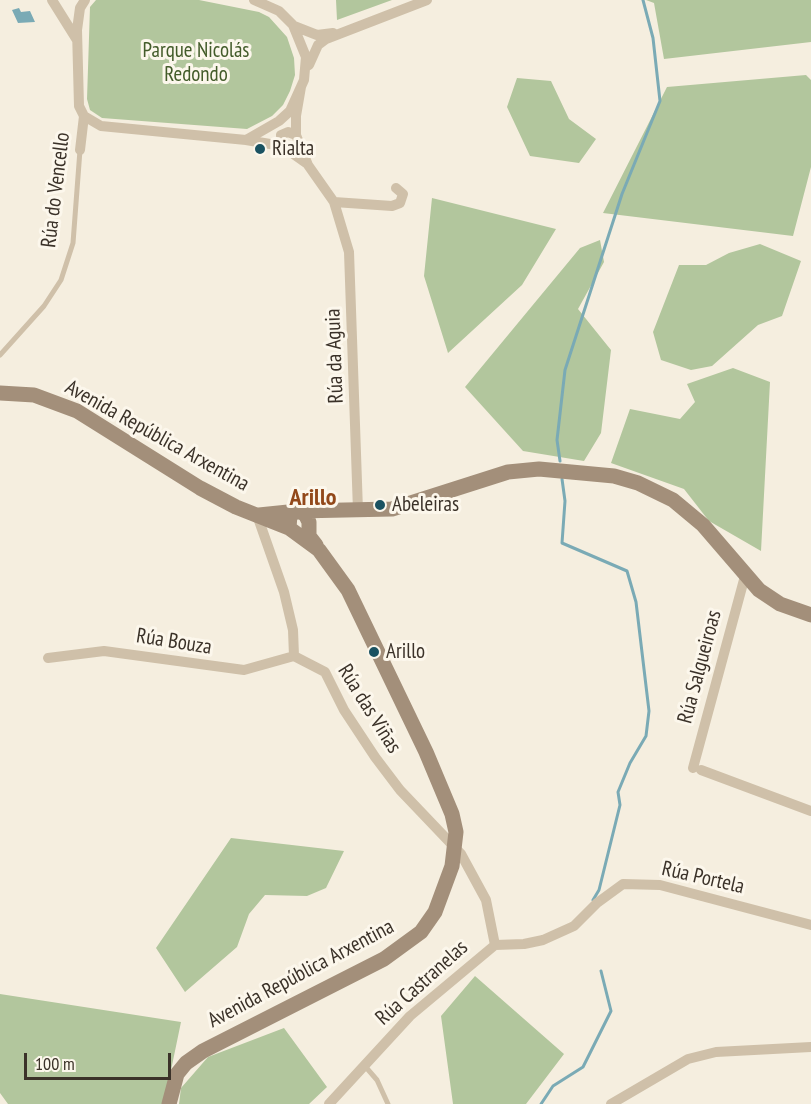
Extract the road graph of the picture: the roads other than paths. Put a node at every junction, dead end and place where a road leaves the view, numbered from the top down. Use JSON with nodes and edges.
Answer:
{"nodes":[{"id":1,"x":52,"y":0,"type":"edge"},
{"id":2,"x":63,"y":0,"type":"edge"},
{"id":3,"x":85,"y":0,"type":"edge"},
{"id":4,"x":254,"y":0,"type":"edge"},
{"id":5,"x":427,"y":0,"type":"edge"},
{"id":6,"x":293,"y":25,"type":"junction"},
{"id":7,"x":340,"y":32,"type":"junction"},
{"id":8,"x":77,"y":35,"type":"junction"},
{"id":9,"x":303,"y":84,"type":"junction"},
{"id":10,"x":84,"y":116,"type":"junction"},
{"id":11,"x":296,"y":135,"type":"junction"},
{"id":12,"x":246,"y":140,"type":"junction"},
{"id":13,"x":282,"y":147,"type":"junction"},
{"id":14,"x":80,"y":150,"type":"joint"},
{"id":15,"x":308,"y":165,"type":"junction"},
{"id":16,"x":396,"y":188,"type":"dead end"},
{"id":17,"x":334,"y":202,"type":"junction"},
{"id":18,"x":0,"y":355,"type":"edge"},
{"id":19,"x":0,"y":393,"type":"edge"},
{"id":20,"x":298,"y":511,"type":"junction"},
{"id":21,"x":340,"y":511,"type":"junction"},
{"id":22,"x":358,"y":511,"type":"junction"},
{"id":23,"x":257,"y":515,"type":"junction"},
{"id":24,"x":309,"y":522,"type":"junction"},
{"id":25,"x":291,"y":529,"type":"junction"},
{"id":26,"x":319,"y":550,"type":"junction"},
{"id":27,"x":746,"y":576,"type":"junction"},
{"id":28,"x":811,"y":615,"type":"edge"},
{"id":29,"x":294,"y":656,"type":"junction"},
{"id":30,"x":48,"y":658,"type":"dead end"},
{"id":31,"x":811,"y":811,"type":"edge"},
{"id":32,"x":455,"y":848,"type":"junction"},
{"id":33,"x":811,"y":926,"type":"edge"},
{"id":34,"x":495,"y":945,"type":"junction"},
{"id":35,"x":811,"y":1047,"type":"edge"},
{"id":36,"x":364,"y":1065,"type":"junction"},
{"id":37,"x":169,"y":1104,"type":"edge"},
{"id":38,"x":329,"y":1104,"type":"edge"},
{"id":39,"x":388,"y":1104,"type":"edge"},
{"id":40,"x":611,"y":1104,"type":"edge"}],
"edges":[{"from":1,"to":8,"type":"street"},
{"from":2,"to":8,"type":"street"},
{"from":3,"to":8,"type":"street"},
{"from":4,"to":6,"type":"street"},
{"from":5,"to":7,"type":"street"},
{"from":6,"to":7,"type":"street"},
{"from":6,"to":9,"type":"street","name":"Rúa da Aguia"},
{"from":7,"to":9,"type":"street"},
{"from":8,"to":10,"type":"street"},
{"from":9,"to":11,"type":"street","name":"Rúa da Aguia"},
{"from":9,"to":12,"type":"street","name":"Rúa da Aguia"},
{"from":10,"to":12,"type":"street","name":"Rúa da Aguia"},
{"from":10,"to":14,"type":"street","name":"Rúa do Vencello"},
{"from":11,"to":13,"type":"street"},
{"from":11,"to":15,"type":"street","name":"Rúa da Aguia"},
{"from":12,"to":13,"type":"street","name":"Rúa da Aguia"},
{"from":13,"to":15,"type":"street","name":"Rúa da Aguia"},
{"from":14,"to":18,"type":"lane","name":"Rúa do Vencello"},
{"from":15,"to":17,"type":"street","name":"Rúa da Aguia"},
{"from":16,"to":17,"type":"street"},
{"from":17,"to":22,"type":"street","name":"Rúa da Aguia"},
{"from":19,"to":23,"type":"main road","name":"Avenida República Arxentina"},
{"from":20,"to":21,"type":"main road"},
{"from":20,"to":23,"type":"main road","name":"Avenida República Arxentina"},
{"from":20,"to":24,"type":"main road","name":"Avenida República Arxentina"},
{"from":20,"to":25,"type":"main road"},
{"from":21,"to":22,"type":"main road"},
{"from":21,"to":24,"type":"main road"},
{"from":22,"to":27,"type":"main road"},
{"from":23,"to":25,"type":"main road","name":"Avenida República Arxentina"},
{"from":23,"to":29,"type":"street"},
{"from":24,"to":25,"type":"main road"},
{"from":24,"to":26,"type":"main road","name":"Avenida República Arxentina"},
{"from":25,"to":26,"type":"main road","name":"Avenida República Arxentina"},
{"from":26,"to":32,"type":"main road","name":"Avenida República Arxentina"},
{"from":27,"to":28,"type":"main road"},
{"from":27,"to":31,"type":"street","name":"Rúa Salgueiroas"},
{"from":29,"to":30,"type":"street","name":"Rúa Bouza"},
{"from":29,"to":32,"type":"street","name":"Rúa das Viñas"},
{"from":32,"to":34,"type":"street","name":"Rúa Castranelas"},
{"from":32,"to":37,"type":"main road","name":"Avenida República Arxentina"},
{"from":33,"to":34,"type":"street","name":"Rúa Portela"},
{"from":34,"to":36,"type":"street","name":"Rúa Castranelas"},
{"from":35,"to":40,"type":"street"},
{"from":36,"to":38,"type":"street","name":"Rúa Castranelas"},
{"from":36,"to":39,"type":"lane"}]}
